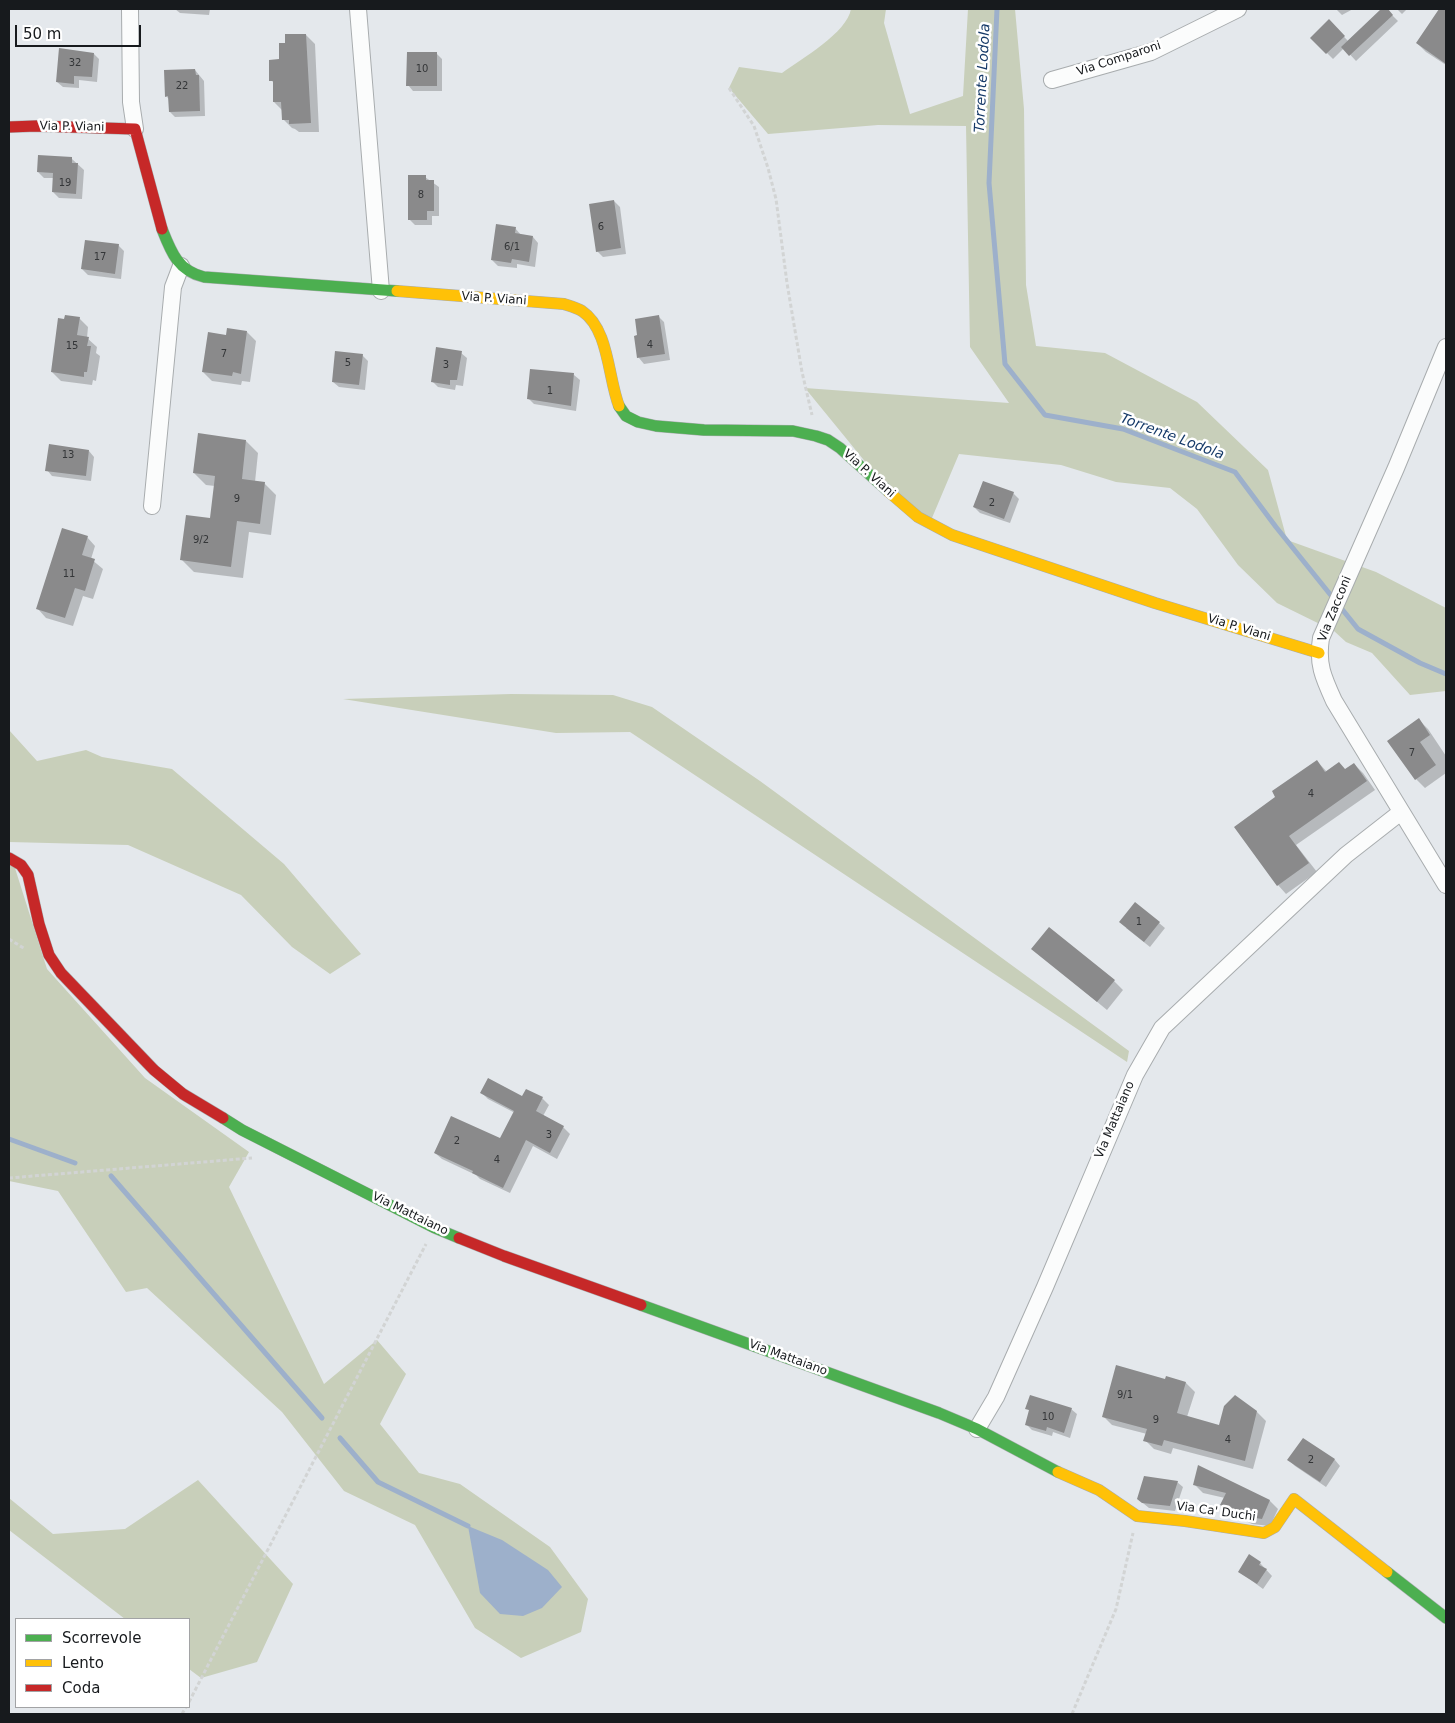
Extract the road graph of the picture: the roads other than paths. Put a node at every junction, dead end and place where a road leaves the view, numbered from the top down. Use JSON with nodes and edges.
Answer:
{"nodes":[{"id":1,"x":130,"y":9,"type":"edge"},
{"id":2,"x":358,"y":9,"type":"edge"},
{"id":3,"x":1238,"y":9,"type":"edge"},
{"id":4,"x":1052,"y":80,"type":"dead end"},
{"id":5,"x":9,"y":128,"type":"edge"},
{"id":6,"x":135,"y":129,"type":"junction"},
{"id":7,"x":181,"y":266,"type":"junction"},
{"id":8,"x":381,"y":291,"type":"junction"},
{"id":9,"x":1446,"y":347,"type":"edge"},
{"id":10,"x":152,"y":506,"type":"dead end"},
{"id":11,"x":1320,"y":645,"type":"junction"},
{"id":12,"x":1401,"y":812,"type":"junction"},
{"id":13,"x":9,"y":858,"type":"edge"},
{"id":14,"x":1446,"y":886,"type":"edge"},
{"id":15,"x":977,"y":1429,"type":"junction"},
{"id":16,"x":1446,"y":1618,"type":"edge"}],
"edges":[{"from":1,"to":6,"type":"street"},
{"from":2,"to":8,"type":"street"},
{"from":3,"to":4,"type":"street","name":"Via Comparoni"},
{"from":5,"to":6,"type":"street","name":"Via P. Viani"},
{"from":6,"to":7,"type":"street"},
{"from":7,"to":8,"type":"street","name":"Via P. Viani"},
{"from":7,"to":10,"type":"street"},
{"from":8,"to":11,"type":"street","name":"Via P. Viani"},
{"from":9,"to":11,"type":"street","name":"Via Zacconi"},
{"from":11,"to":12,"type":"street","name":"Via Zacconi"},
{"from":12,"to":14,"type":"street","name":"Via Zacconi"},
{"from":12,"to":15,"type":"street","name":"Via Mattaiano"},
{"from":13,"to":15,"type":"street","name":"Via Mattaiano"},
{"from":15,"to":16,"type":"street","name":"Via Ca' Duchi"}]}
